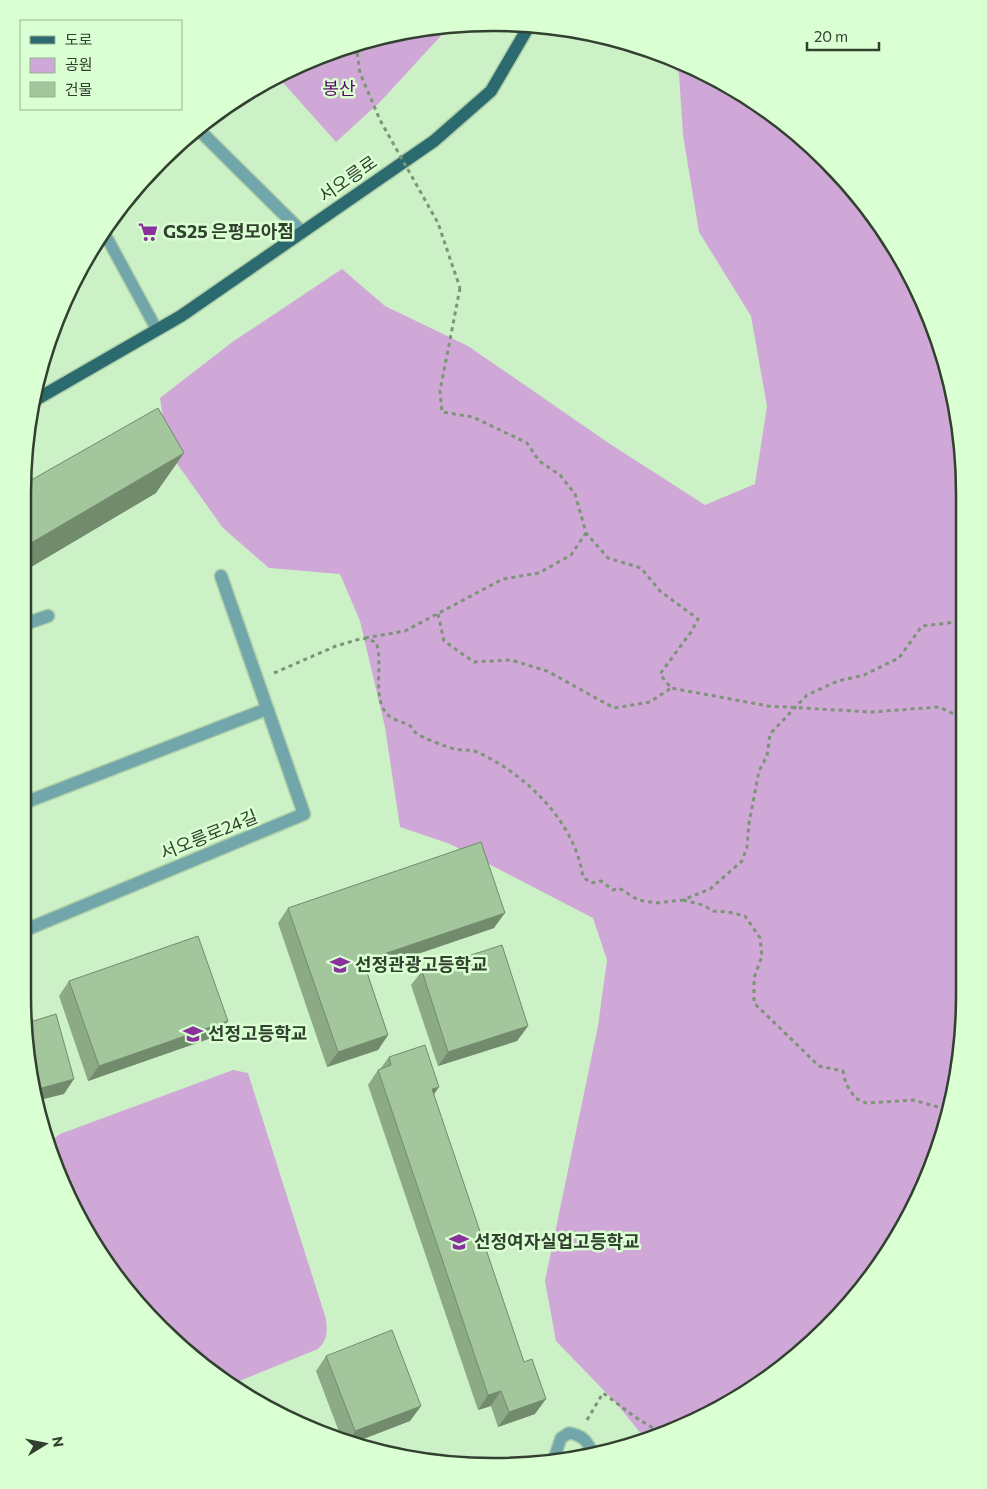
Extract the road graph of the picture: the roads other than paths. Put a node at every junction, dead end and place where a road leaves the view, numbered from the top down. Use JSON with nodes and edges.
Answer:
{"nodes":[{"id":1,"x":525,"y":32,"type":"edge"},
{"id":2,"x":203,"y":135,"type":"edge"},
{"id":3,"x":302,"y":232,"type":"junction"},
{"id":4,"x":108,"y":239,"type":"edge"},
{"id":5,"x":156,"y":330,"type":"junction"},
{"id":6,"x":42,"y":396,"type":"edge"},
{"id":7,"x":220,"y":576,"type":"dead end"},
{"id":8,"x":48,"y":616,"type":"dead end"},
{"id":9,"x":31,"y":622,"type":"edge"},
{"id":10,"x":267,"y":709,"type":"junction"},
{"id":11,"x":31,"y":799,"type":"edge"},
{"id":12,"x":31,"y":928,"type":"edge"},
{"id":13,"x":591,"y":1447,"type":"edge"},
{"id":14,"x":556,"y":1454,"type":"edge"}],
"edges":[{"from":1,"to":3,"type":"main road","name":"서오릉로"},
{"from":2,"to":3,"type":"street"},
{"from":3,"to":5,"type":"main road","name":"서오릉로"},
{"from":4,"to":5,"type":"lane"},
{"from":5,"to":6,"type":"main road","name":"서오릉로"},
{"from":7,"to":10,"type":"street","name":"서오릉로24길"},
{"from":8,"to":9,"type":"street"},
{"from":10,"to":11,"type":"street"},
{"from":10,"to":12,"type":"street","name":"서오릉로24길"},
{"from":13,"to":14,"type":"lane"}]}
